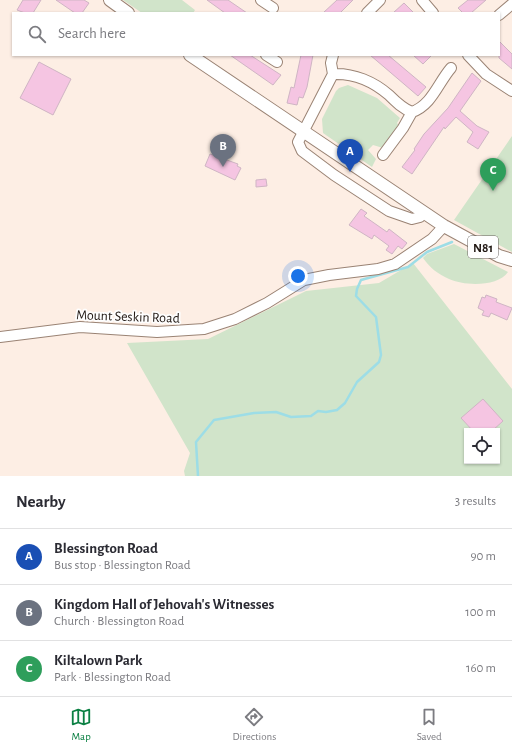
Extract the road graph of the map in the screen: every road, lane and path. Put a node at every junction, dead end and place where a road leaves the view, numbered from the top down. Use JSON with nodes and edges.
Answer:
{"nodes":[{"id":1,"x":110,"y":0,"type":"edge"},
{"id":2,"x":261,"y":0,"type":"edge"},
{"id":3,"x":380,"y":0,"type":"edge"},
{"id":4,"x":422,"y":0,"type":"edge"},
{"id":5,"x":512,"y":4,"type":"edge"},
{"id":6,"x":270,"y":9,"type":"edge"},
{"id":7,"x":127,"y":12,"type":"edge"},
{"id":8,"x":368,"y":12,"type":"edge"},
{"id":9,"x":432,"y":12,"type":"edge"},
{"id":10,"x":500,"y":14,"type":"edge"},
{"id":11,"x":192,"y":56,"type":"edge"},
{"id":12,"x":268,"y":56,"type":"edge"},
{"id":13,"x":333,"y":56,"type":"edge"},
{"id":14,"x":469,"y":56,"type":"edge"},
{"id":15,"x":277,"y":62,"type":"dead end"},
{"id":16,"x":451,"y":68,"type":"dead end"},
{"id":17,"x":333,"y":74,"type":"junction"},
{"id":18,"x":512,"y":91,"type":"edge"},
{"id":19,"x":412,"y":112,"type":"junction"},
{"id":20,"x":304,"y":131,"type":"junction"},
{"id":21,"x":383,"y":155,"type":"dead end"},
{"id":22,"x":423,"y":212,"type":"junction"},
{"id":23,"x":444,"y":226,"type":"junction"},
{"id":24,"x":512,"y":260,"type":"edge"},
{"id":25,"x":0,"y":337,"type":"edge"}],
"edges":[{"from":1,"to":7,"type":"main road"},
{"from":2,"to":6,"type":"street"},
{"from":3,"to":8,"type":"street"},
{"from":4,"to":9,"type":"street"},
{"from":5,"to":10,"type":"street"},
{"from":11,"to":20,"type":"main road","number":"N81"},
{"from":12,"to":15,"type":"street"},
{"from":13,"to":17,"type":"street"},
{"from":14,"to":18,"type":"street"},
{"from":16,"to":19,"type":"street"},
{"from":17,"to":19,"type":"street"},
{"from":17,"to":20,"type":"street"},
{"from":19,"to":21,"type":"street"},
{"from":20,"to":22,"type":"main road","number":"N81"},
{"from":20,"to":22,"type":"street"},
{"from":22,"to":23,"type":"main road","number":"N81"},
{"from":23,"to":24,"type":"main road","number":"N81"},
{"from":23,"to":25,"type":"street","name":"Mount Seskin Road"}]}
